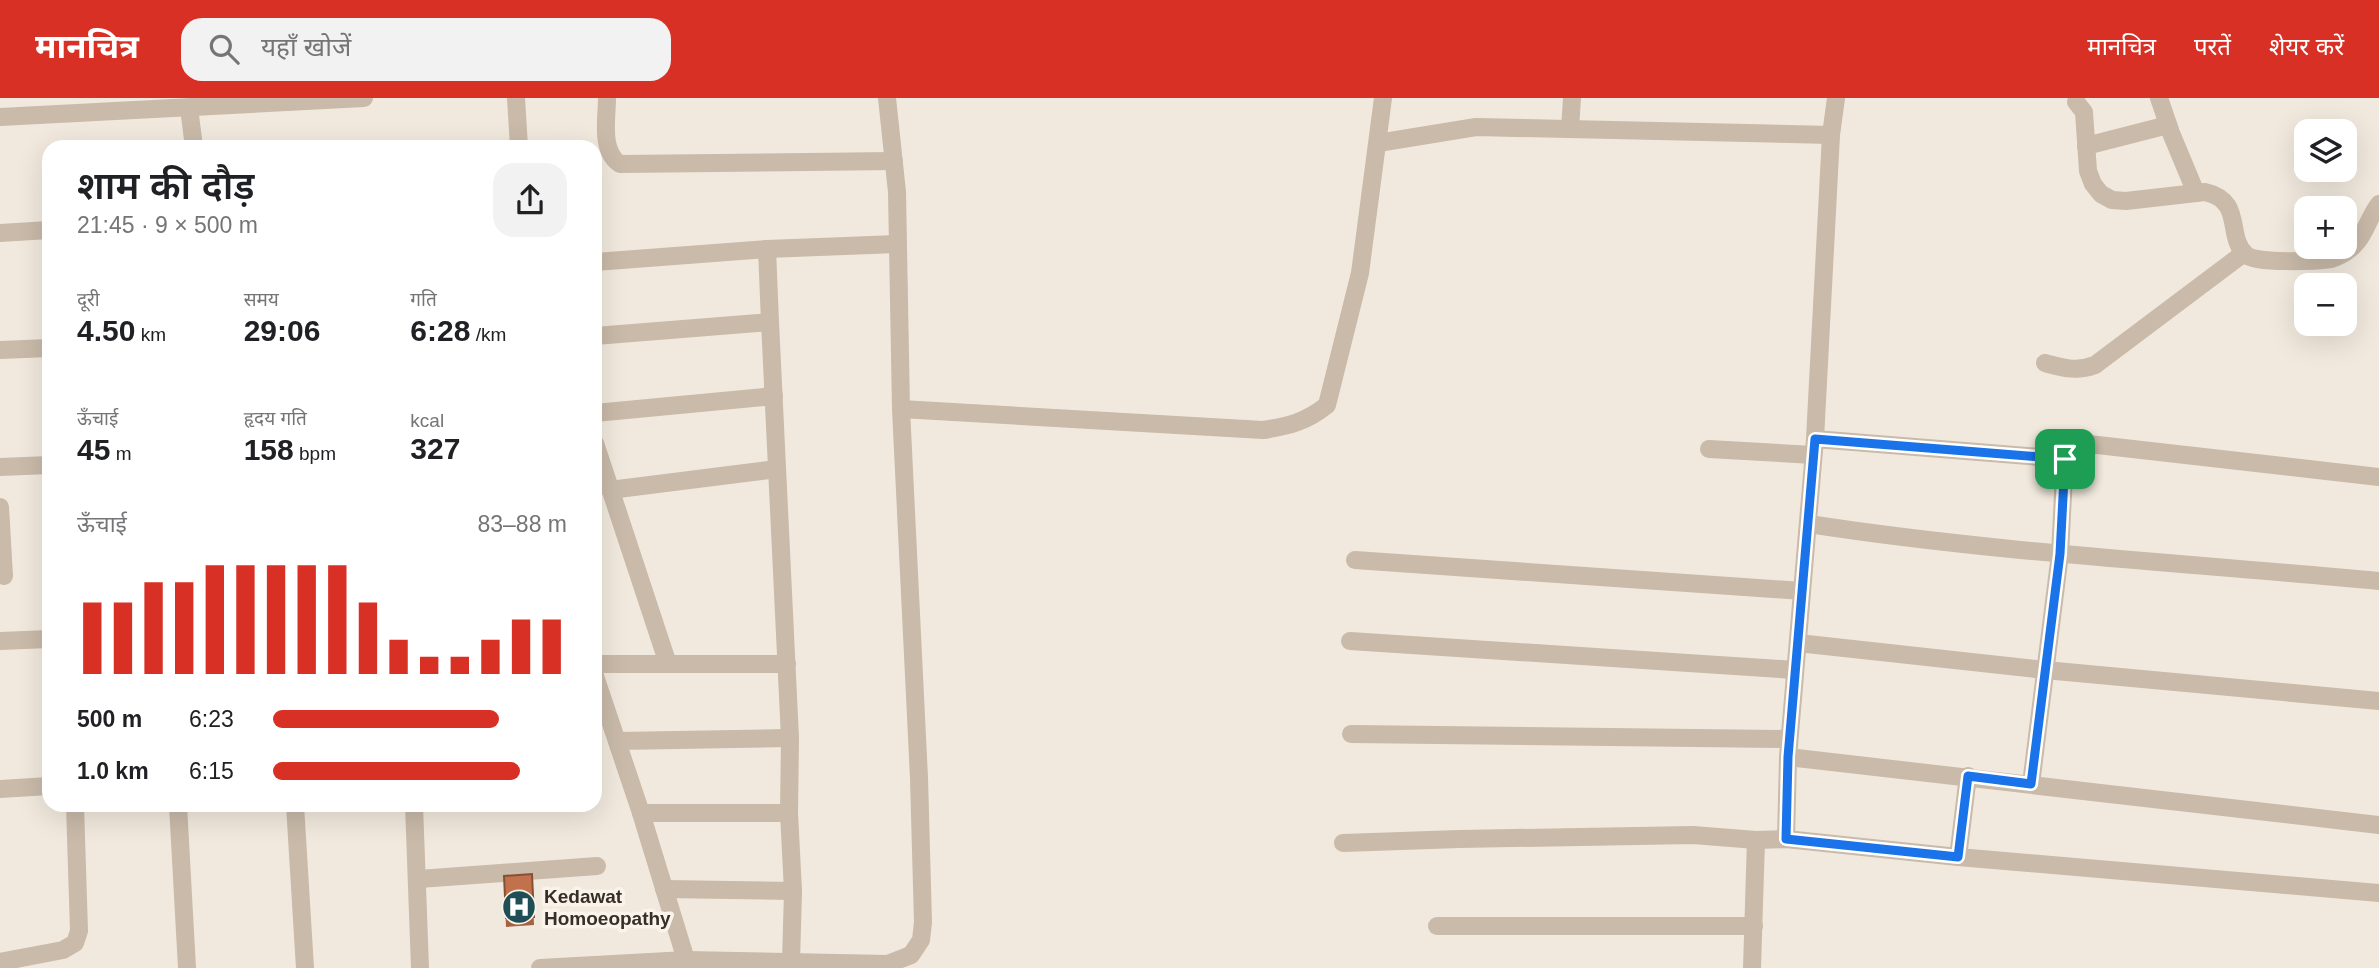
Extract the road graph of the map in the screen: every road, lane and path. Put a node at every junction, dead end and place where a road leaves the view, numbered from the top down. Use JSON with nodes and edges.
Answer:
{"nodes":[{"id":1,"x":365,"y":98,"type":"edge"},
{"id":2,"x":516,"y":98,"type":"edge"},
{"id":3,"x":607,"y":98,"type":"edge"},
{"id":4,"x":887,"y":98,"type":"edge"},
{"id":5,"x":1383,"y":98,"type":"edge"},
{"id":6,"x":1572,"y":98,"type":"edge"},
{"id":7,"x":1836,"y":98,"type":"edge"},
{"id":8,"x":2159,"y":98,"type":"edge"},
{"id":9,"x":277,"y":101,"type":"edge"},
{"id":10,"x":2076,"y":102,"type":"dead end"},
{"id":11,"x":189,"y":108,"type":"junction"},
{"id":12,"x":0,"y":117,"type":"edge"},
{"id":13,"x":2168,"y":125,"type":"junction"},
{"id":14,"x":1570,"y":129,"type":"junction"},
{"id":15,"x":1831,"y":135,"type":"junction"},
{"id":16,"x":193,"y":140,"type":"edge"},
{"id":17,"x":519,"y":140,"type":"edge"},
{"id":18,"x":1378,"y":143,"type":"junction"},
{"id":19,"x":2086,"y":146,"type":"junction"},
{"id":20,"x":894,"y":160,"type":"junction"},
{"id":21,"x":2196,"y":193,"type":"junction"},
{"id":22,"x":2376,"y":207,"type":"edge"},
{"id":23,"x":42,"y":230,"type":"edge"},
{"id":24,"x":0,"y":233,"type":"edge"},
{"id":25,"x":2379,"y":234,"type":"edge"},
{"id":26,"x":897,"y":244,"type":"junction"},
{"id":27,"x":767,"y":249,"type":"junction"},
{"id":28,"x":2244,"y":253,"type":"junction"},
{"id":29,"x":602,"y":261,"type":"edge"},
{"id":30,"x":771,"y":322,"type":"junction"},
{"id":31,"x":602,"y":335,"type":"edge"},
{"id":32,"x":42,"y":348,"type":"edge"},
{"id":33,"x":0,"y":351,"type":"edge"},
{"id":34,"x":2045,"y":363,"type":"dead end"},
{"id":35,"x":774,"y":396,"type":"junction"},
{"id":36,"x":901,"y":409,"type":"junction"},
{"id":37,"x":602,"y":412,"type":"edge"},
{"id":38,"x":1814,"y":447,"type":"junction"},
{"id":39,"x":1709,"y":449,"type":"dead end"},
{"id":40,"x":2065,"y":459,"type":"junction"},
{"id":41,"x":42,"y":465,"type":"edge"},
{"id":42,"x":602,"y":465,"type":"edge"},
{"id":43,"x":0,"y":467,"type":"edge"},
{"id":44,"x":778,"y":470,"type":"junction"},
{"id":45,"x":2379,"y":477,"type":"edge"},
{"id":46,"x":610,"y":490,"type":"junction"},
{"id":47,"x":0,"y":507,"type":"edge"},
{"id":48,"x":1809,"y":524,"type":"junction"},
{"id":49,"x":2060,"y":554,"type":"junction"},
{"id":50,"x":1354,"y":560,"type":"dead end"},
{"id":51,"x":4,"y":576,"type":"dead end"},
{"id":52,"x":2379,"y":581,"type":"edge"},
{"id":53,"x":1802,"y":591,"type":"junction"},
{"id":54,"x":42,"y":639,"type":"edge"},
{"id":55,"x":0,"y":641,"type":"edge"},
{"id":56,"x":1350,"y":641,"type":"dead end"},
{"id":57,"x":1798,"y":643,"type":"junction"},
{"id":58,"x":602,"y":664,"type":"edge"},
{"id":59,"x":668,"y":664,"type":"junction"},
{"id":60,"x":787,"y":664,"type":"junction"},
{"id":61,"x":1796,"y":670,"type":"junction"},
{"id":62,"x":2045,"y":670,"type":"junction"},
{"id":63,"x":602,"y":696,"type":"edge"},
{"id":64,"x":2379,"y":701,"type":"edge"},
{"id":65,"x":1351,"y":734,"type":"dead end"},
{"id":66,"x":790,"y":738,"type":"junction"},
{"id":67,"x":618,"y":741,"type":"junction"},
{"id":68,"x":1788,"y":748,"type":"junction"},
{"id":69,"x":1968,"y":776,"type":"junction"},
{"id":70,"x":2031,"y":784,"type":"junction"},
{"id":71,"x":42,"y":786,"type":"edge"},
{"id":72,"x":0,"y":789,"type":"edge"},
{"id":73,"x":75,"y":812,"type":"edge"},
{"id":74,"x":178,"y":812,"type":"edge"},
{"id":75,"x":295,"y":812,"type":"edge"},
{"id":76,"x":414,"y":812,"type":"edge"},
{"id":77,"x":641,"y":813,"type":"junction"},
{"id":78,"x":789,"y":813,"type":"junction"},
{"id":79,"x":2379,"y":825,"type":"edge"},
{"id":80,"x":1756,"y":839,"type":"junction"},
{"id":81,"x":1786,"y":839,"type":"junction"},
{"id":82,"x":1343,"y":843,"type":"dead end"},
{"id":83,"x":1958,"y":857,"type":"junction"},
{"id":84,"x":597,"y":866,"type":"dead end"},
{"id":85,"x":418,"y":879,"type":"junction"},
{"id":86,"x":664,"y":889,"type":"junction"},
{"id":87,"x":2379,"y":889,"type":"edge"},
{"id":88,"x":793,"y":891,"type":"junction"},
{"id":89,"x":1437,"y":926,"type":"dead end"},
{"id":90,"x":1754,"y":926,"type":"junction"},
{"id":91,"x":686,"y":960,"type":"junction"},
{"id":92,"x":0,"y":962,"type":"edge"},
{"id":93,"x":791,"y":962,"type":"junction"},
{"id":94,"x":909,"y":962,"type":"edge"},
{"id":95,"x":709,"y":964,"type":"edge"},
{"id":96,"x":615,"y":966,"type":"edge"},
{"id":97,"x":187,"y":968,"type":"edge"},
{"id":98,"x":305,"y":968,"type":"edge"},
{"id":99,"x":420,"y":968,"type":"edge"},
{"id":100,"x":540,"y":968,"type":"edge"},
{"id":101,"x":1752,"y":968,"type":"edge"}],
"edges":[{"from":1,"to":9,"type":"street"},
{"from":2,"to":17,"type":"street"},
{"from":3,"to":20,"type":"street"},
{"from":4,"to":20,"type":"street"},
{"from":5,"to":18,"type":"street"},
{"from":6,"to":14,"type":"street"},
{"from":7,"to":15,"type":"street"},
{"from":8,"to":13,"type":"street"},
{"from":9,"to":11,"type":"street"},
{"from":10,"to":19,"type":"street"},
{"from":11,"to":12,"type":"street"},
{"from":11,"to":16,"type":"street"},
{"from":13,"to":19,"type":"street"},
{"from":13,"to":21,"type":"street"},
{"from":14,"to":15,"type":"street"},
{"from":14,"to":18,"type":"street"},
{"from":15,"to":38,"type":"street"},
{"from":18,"to":36,"type":"street"},
{"from":19,"to":21,"type":"street"},
{"from":20,"to":26,"type":"street"},
{"from":21,"to":28,"type":"street"},
{"from":22,"to":25,"type":"street"},
{"from":22,"to":28,"type":"street"},
{"from":23,"to":24,"type":"street"},
{"from":26,"to":27,"type":"street"},
{"from":26,"to":36,"type":"street"},
{"from":27,"to":29,"type":"street"},
{"from":27,"to":30,"type":"street"},
{"from":28,"to":34,"type":"street"},
{"from":30,"to":31,"type":"street"},
{"from":30,"to":35,"type":"street"},
{"from":32,"to":33,"type":"street"},
{"from":35,"to":37,"type":"street"},
{"from":35,"to":44,"type":"street"},
{"from":36,"to":94,"type":"street"},
{"from":38,"to":39,"type":"street"},
{"from":38,"to":40,"type":"street"},
{"from":38,"to":48,"type":"street"},
{"from":40,"to":45,"type":"street"},
{"from":40,"to":49,"type":"street"},
{"from":41,"to":43,"type":"street"},
{"from":42,"to":46,"type":"street"},
{"from":44,"to":46,"type":"street"},
{"from":44,"to":60,"type":"street"},
{"from":46,"to":59,"type":"street"},
{"from":47,"to":51,"type":"street"},
{"from":48,"to":49,"type":"street"},
{"from":48,"to":53,"type":"street"},
{"from":49,"to":52,"type":"street"},
{"from":49,"to":62,"type":"street"},
{"from":50,"to":53,"type":"street"},
{"from":53,"to":57,"type":"street"},
{"from":54,"to":55,"type":"street"},
{"from":56,"to":61,"type":"street"},
{"from":57,"to":61,"type":"street"},
{"from":57,"to":62,"type":"street"},
{"from":58,"to":59,"type":"street"},
{"from":59,"to":60,"type":"street"},
{"from":60,"to":66,"type":"street"},
{"from":61,"to":68,"type":"street"},
{"from":62,"to":64,"type":"street"},
{"from":62,"to":70,"type":"street"},
{"from":63,"to":67,"type":"street"},
{"from":65,"to":68,"type":"street"},
{"from":66,"to":67,"type":"street"},
{"from":66,"to":78,"type":"street"},
{"from":67,"to":77,"type":"street"},
{"from":68,"to":69,"type":"street"},
{"from":68,"to":81,"type":"street"},
{"from":69,"to":70,"type":"street"},
{"from":69,"to":83,"type":"street"},
{"from":70,"to":79,"type":"street"},
{"from":71,"to":72,"type":"street"},
{"from":73,"to":92,"type":"street"},
{"from":74,"to":97,"type":"street"},
{"from":75,"to":98,"type":"street"},
{"from":76,"to":85,"type":"street"},
{"from":77,"to":78,"type":"street"},
{"from":77,"to":86,"type":"street"},
{"from":78,"to":88,"type":"street"},
{"from":80,"to":81,"type":"street"},
{"from":80,"to":82,"type":"street"},
{"from":80,"to":90,"type":"street"},
{"from":81,"to":83,"type":"street"},
{"from":83,"to":87,"type":"street"},
{"from":84,"to":85,"type":"street"},
{"from":85,"to":99,"type":"street"},
{"from":86,"to":88,"type":"street"},
{"from":86,"to":91,"type":"street"},
{"from":88,"to":93,"type":"street"},
{"from":89,"to":90,"type":"street"},
{"from":90,"to":101,"type":"street"},
{"from":91,"to":95,"type":"street"},
{"from":91,"to":96,"type":"street"},
{"from":93,"to":94,"type":"street"},
{"from":93,"to":95,"type":"street"},
{"from":96,"to":100,"type":"street"}]}
